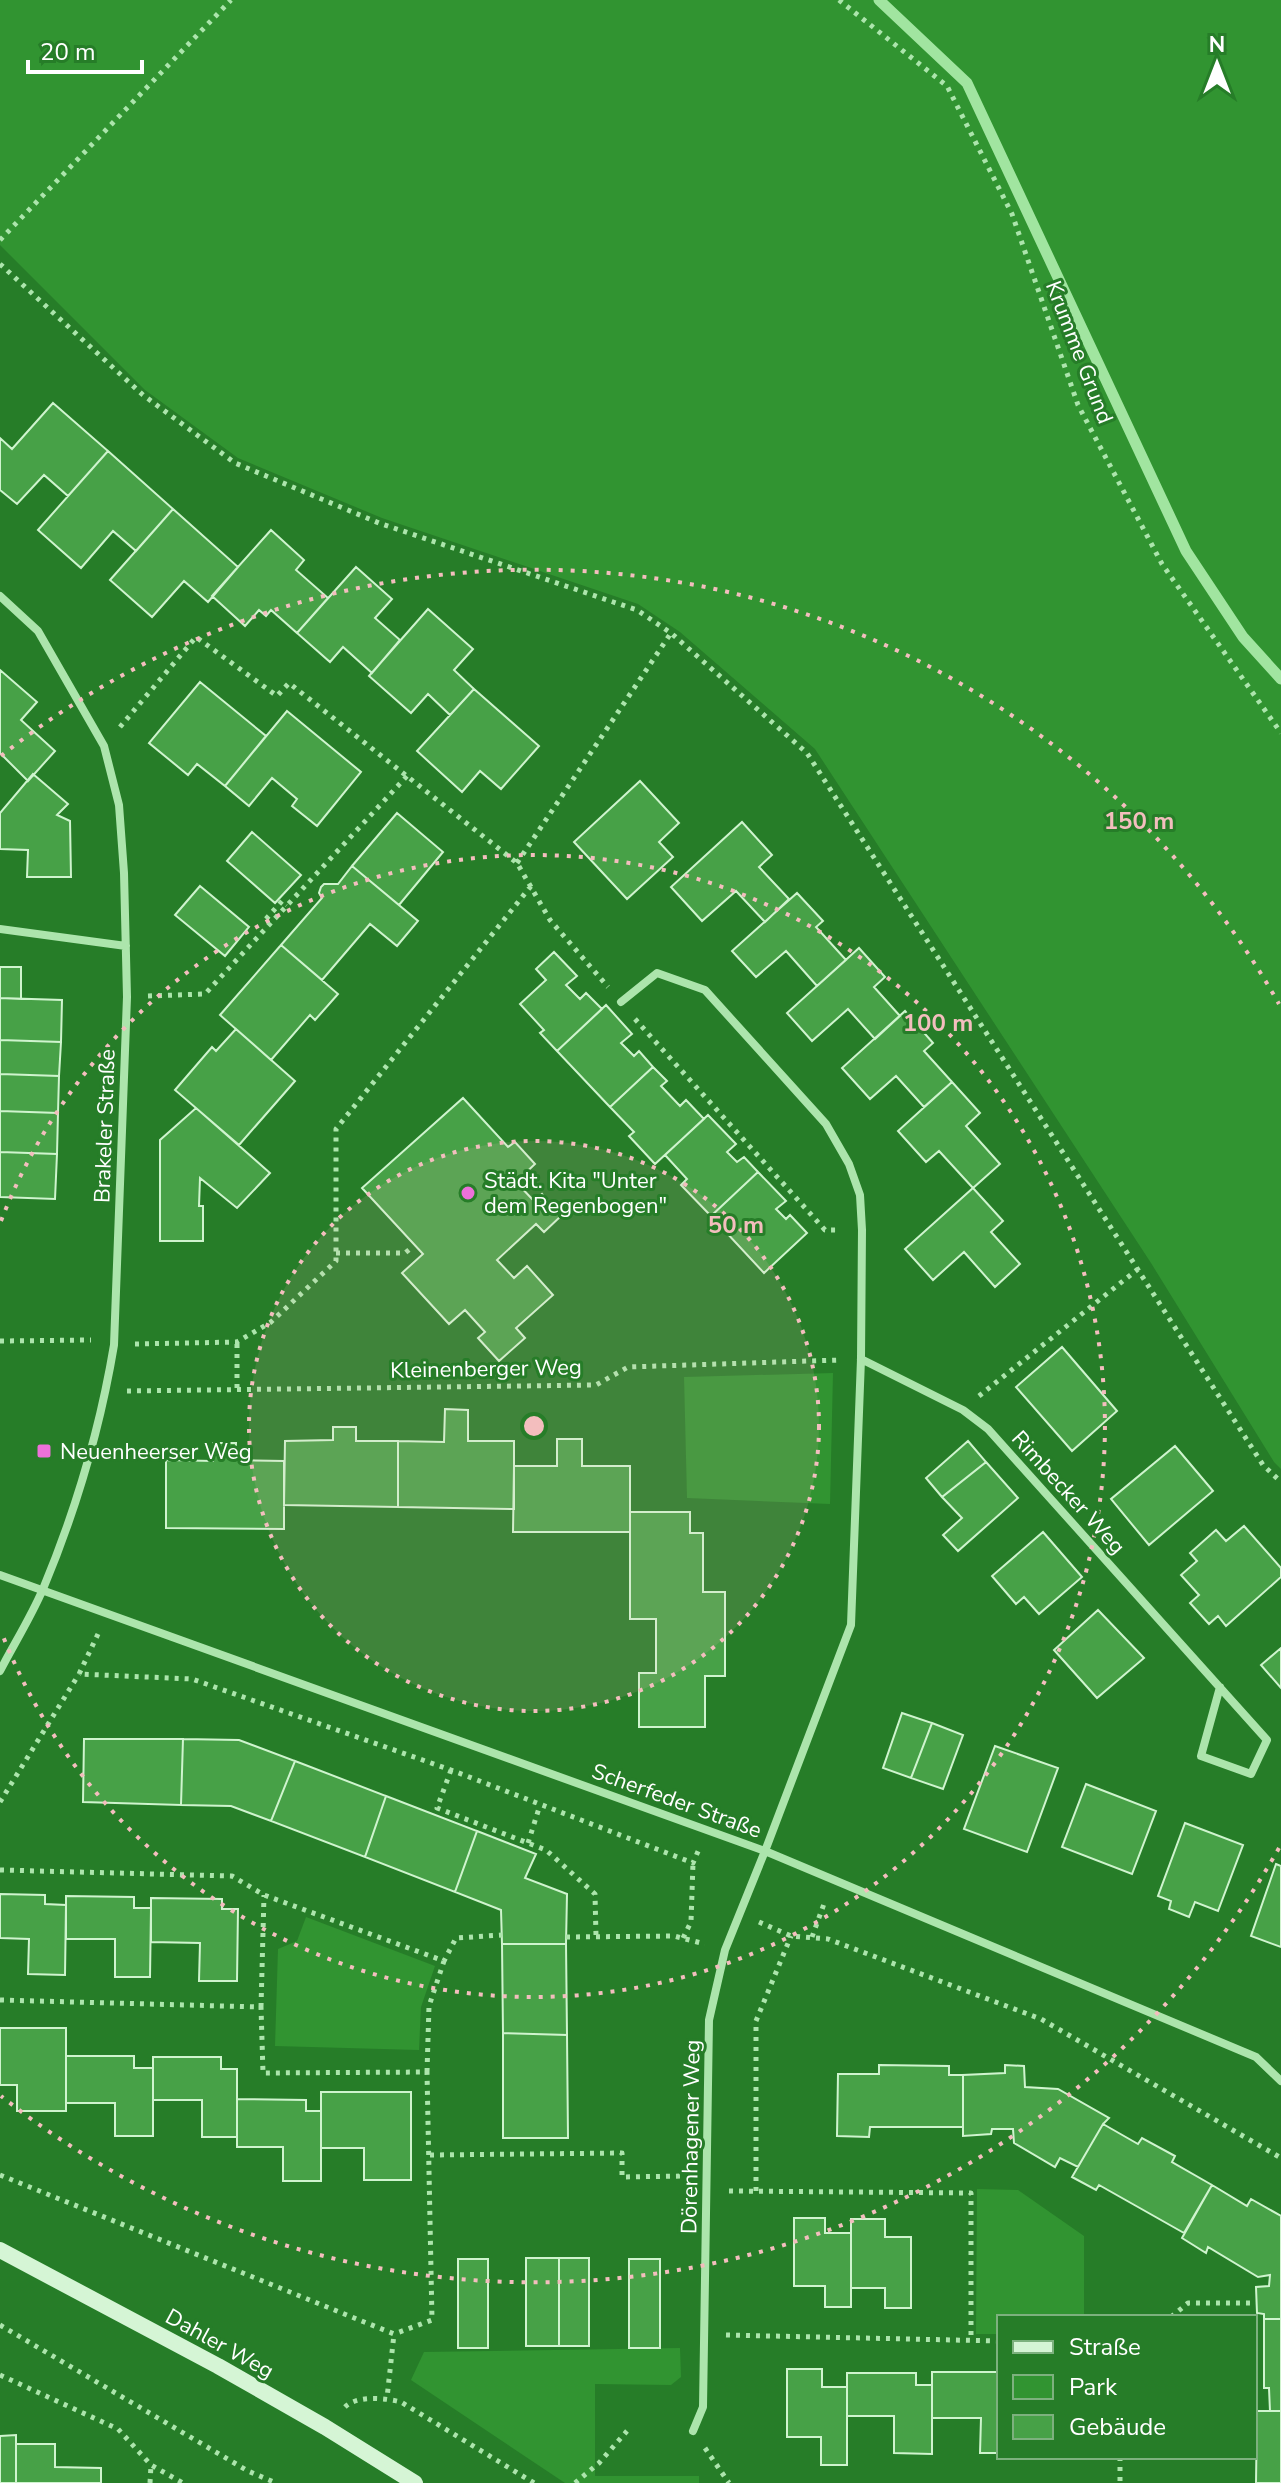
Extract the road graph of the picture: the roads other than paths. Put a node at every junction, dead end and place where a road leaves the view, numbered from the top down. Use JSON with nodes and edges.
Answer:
{"nodes":[{"id":1,"x":0,"y":596,"type":"edge"},
{"id":2,"x":0,"y":929,"type":"edge"},
{"id":3,"x":126,"y":946,"type":"junction"},
{"id":4,"x":621,"y":1002,"type":"road end"},
{"id":5,"x":861,"y":1359,"type":"junction"},
{"id":6,"x":0,"y":1575,"type":"edge"},
{"id":7,"x":42,"y":1591,"type":"junction"},
{"id":8,"x":0,"y":1671,"type":"edge"},
{"id":9,"x":1220,"y":1687,"type":"junction"},
{"id":10,"x":765,"y":1851,"type":"junction"},
{"id":11,"x":1281,"y":2081,"type":"edge"},
{"id":12,"x":0,"y":2250,"type":"edge"},
{"id":13,"x":693,"y":2431,"type":"road end"},
{"id":14,"x":415,"y":2483,"type":"edge"}],
"edges":[{"from":1,"to":3,"type":"street","name":"Brakeler Straße"},
{"from":2,"to":3,"type":"street"},
{"from":3,"to":7,"type":"street","name":"Brakeler Straße"},
{"from":4,"to":5,"type":"street"},
{"from":5,"to":9,"type":"street","name":"Rimbecker Weg"},
{"from":5,"to":10,"type":"street"},
{"from":6,"to":7,"type":"street"},
{"from":7,"to":8,"type":"street","name":"Brakeler Straße"},
{"from":7,"to":10,"type":"street","name":"Scherfeder Straße"},
{"from":9,"to":9,"type":"street","name":"Rimbecker Weg"},
{"from":10,"to":11,"type":"street","name":"Scherfeder Straße"},
{"from":10,"to":13,"type":"street","name":"Dörenhagener Weg"},
{"from":12,"to":14,"type":"street","name":"Dahler Weg"}]}
